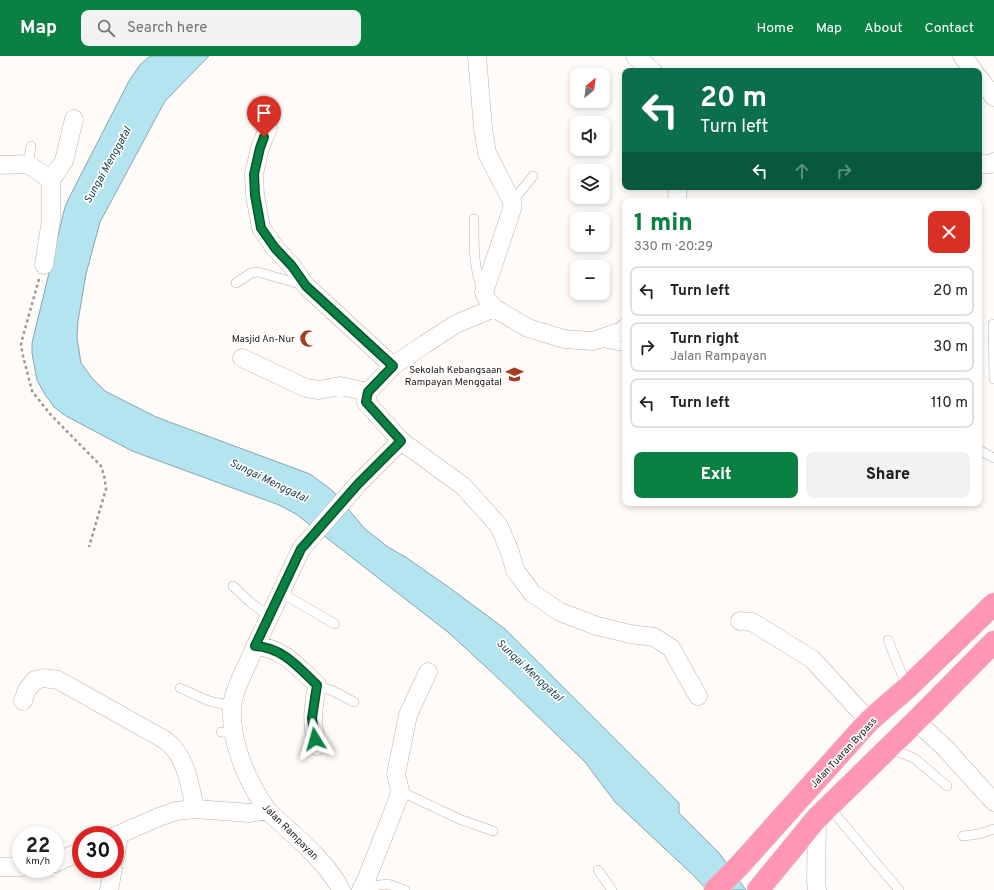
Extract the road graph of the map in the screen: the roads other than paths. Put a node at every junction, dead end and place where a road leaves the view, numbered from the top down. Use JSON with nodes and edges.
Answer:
{"nodes":[{"id":1,"x":478,"y":56,"type":"edge"},
{"id":2,"x":635,"y":56,"type":"edge"},
{"id":3,"x":962,"y":56,"type":"edge"},
{"id":4,"x":649,"y":68,"type":"edge"},
{"id":5,"x":972,"y":68,"type":"edge"},
{"id":6,"x":982,"y":82,"type":"edge"},
{"id":7,"x":994,"y":97,"type":"edge"},
{"id":8,"x":74,"y":119,"type":"dead end"},
{"id":9,"x":268,"y":128,"type":"dead end"},
{"id":10,"x":30,"y":146,"type":"dead end"},
{"id":11,"x":994,"y":162,"type":"edge"},
{"id":12,"x":28,"y":164,"type":"junction"},
{"id":13,"x":982,"y":164,"type":"edge"},
{"id":14,"x":0,"y":165,"type":"edge"},
{"id":15,"x":533,"y":176,"type":"dead end"},
{"id":16,"x":51,"y":180,"type":"junction"},
{"id":17,"x":512,"y":202,"type":"junction"},
{"id":18,"x":474,"y":219,"type":"dead end"},
{"id":19,"x":44,"y":265,"type":"road end"},
{"id":20,"x":236,"y":283,"type":"dead end"},
{"id":21,"x":306,"y":286,"type":"junction"},
{"id":22,"x":484,"y":292,"type":"junction"},
{"id":23,"x":494,"y":308,"type":"junction"},
{"id":24,"x":993,"y":324,"type":"edge"},
{"id":25,"x":622,"y":331,"type":"edge"},
{"id":26,"x":593,"y":341,"type":"junction"},
{"id":27,"x":621,"y":346,"type":"dead end"},
{"id":28,"x":242,"y":358,"type":"dead end"},
{"id":29,"x":393,"y":366,"type":"junction"},
{"id":30,"x":994,"y":379,"type":"edge"},
{"id":31,"x":368,"y":392,"type":"junction"},
{"id":32,"x":401,"y":441,"type":"junction"},
{"id":33,"x":982,"y":452,"type":"edge"},
{"id":34,"x":994,"y":458,"type":"edge"},
{"id":35,"x":233,"y":586,"type":"dead end"},
{"id":36,"x":280,"y":592,"type":"junction"},
{"id":37,"x":994,"y":604,"type":"edge"},
{"id":38,"x":269,"y":616,"type":"junction"},
{"id":39,"x":740,"y":621,"type":"dead end"},
{"id":40,"x":335,"y":624,"type":"dead end"},
{"id":41,"x":888,"y":640,"type":"dead end"},
{"id":42,"x":994,"y":642,"type":"edge"},
{"id":43,"x":255,"y":646,"type":"junction"},
{"id":44,"x":428,"y":672,"type":"dead end"},
{"id":45,"x":317,"y":685,"type":"junction"},
{"id":46,"x":180,"y":688,"type":"dead end"},
{"id":47,"x":907,"y":688,"type":"junction"},
{"id":48,"x":698,"y":696,"type":"dead end"},
{"id":49,"x":23,"y":701,"type":"dead end"},
{"id":50,"x":354,"y":702,"type":"dead end"},
{"id":51,"x":232,"y":706,"type":"junction"},
{"id":52,"x":869,"y":721,"type":"junction"},
{"id":53,"x":916,"y":721,"type":"junction"},
{"id":54,"x":317,"y":746,"type":"dead end"},
{"id":55,"x":888,"y":748,"type":"junction"},
{"id":56,"x":947,"y":786,"type":"dead end"},
{"id":57,"x":400,"y":791,"type":"junction"},
{"id":58,"x":994,"y":802,"type":"edge"},
{"id":59,"x":195,"y":809,"type":"junction"},
{"id":60,"x":267,"y":810,"type":"junction"},
{"id":61,"x":823,"y":812,"type":"junction"},
{"id":62,"x":994,"y":829,"type":"edge"},
{"id":63,"x":493,"y":831,"type":"dead end"},
{"id":64,"x":124,"y":833,"type":"edge"},
{"id":65,"x":963,"y":836,"type":"dead end"},
{"id":66,"x":0,"y":867,"type":"edge"},
{"id":67,"x":12,"y":867,"type":"edge"},
{"id":68,"x":598,"y":870,"type":"dead end"},
{"id":69,"x":111,"y":878,"type":"edge"},
{"id":70,"x":362,"y":888,"type":"edge"},
{"id":71,"x":759,"y":888,"type":"edge"},
{"id":72,"x":109,"y":890,"type":"edge"},
{"id":73,"x":341,"y":890,"type":"edge"},
{"id":74,"x":405,"y":890,"type":"edge"},
{"id":75,"x":612,"y":890,"type":"edge"},
{"id":76,"x":715,"y":890,"type":"edge"},
{"id":77,"x":817,"y":890,"type":"edge"},
{"id":78,"x":899,"y":890,"type":"edge"}],
"edges":[{"from":1,"to":17,"type":"street"},
{"from":2,"to":4,"type":"street"},
{"from":3,"to":5,"type":"street"},
{"from":6,"to":7,"type":"street"},
{"from":8,"to":16,"type":"street"},
{"from":9,"to":21,"type":"street"},
{"from":10,"to":12,"type":"lane"},
{"from":11,"to":13,"type":"street"},
{"from":12,"to":14,"type":"street"},
{"from":12,"to":16,"type":"street"},
{"from":15,"to":17,"type":"lane"},
{"from":16,"to":19,"type":"street"},
{"from":17,"to":22,"type":"street"},
{"from":18,"to":22,"type":"lane"},
{"from":20,"to":21,"type":"lane"},
{"from":21,"to":29,"type":"street"},
{"from":22,"to":23,"type":"street"},
{"from":23,"to":26,"type":"street"},
{"from":23,"to":29,"type":"street"},
{"from":24,"to":30,"type":"lane"},
{"from":25,"to":26,"type":"street"},
{"from":26,"to":27,"type":"lane"},
{"from":28,"to":31,"type":"street"},
{"from":29,"to":31,"type":"street"},
{"from":31,"to":32,"type":"street"},
{"from":32,"to":36,"type":"street","name":"Jalan Rampayan"},
{"from":32,"to":48,"type":"street"},
{"from":33,"to":34,"type":"lane"},
{"from":35,"to":38,"type":"lane"},
{"from":36,"to":38,"type":"street","name":"Jalan Rampayan"},
{"from":36,"to":40,"type":"lane"},
{"from":37,"to":47,"type":"highway","name":"Jalan Tuaran Bypass"},
{"from":38,"to":43,"type":"street","name":"Jalan Rampayan"},
{"from":39,"to":52,"type":"street"},
{"from":41,"to":47,"type":"lane"},
{"from":42,"to":53,"type":"highway"},
{"from":43,"to":45,"type":"street"},
{"from":43,"to":51,"type":"street","name":"Jalan Rampayan"},
{"from":44,"to":57,"type":"street"},
{"from":45,"to":50,"type":"lane"},
{"from":45,"to":54,"type":"street"},
{"from":46,"to":51,"type":"lane"},
{"from":47,"to":52,"type":"highway","name":"Jalan Tuaran Bypass"},
{"from":49,"to":59,"type":"street"},
{"from":51,"to":60,"type":"street","name":"Jalan Rampayan"},
{"from":52,"to":76,"type":"highway","name":"Jalan Tuaran Bypass"},
{"from":53,"to":55,"type":"highway"},
{"from":53,"to":58,"type":"street"},
{"from":55,"to":56,"type":"lane"},
{"from":55,"to":61,"type":"highway"},
{"from":57,"to":63,"type":"lane"},
{"from":57,"to":70,"type":"street"},
{"from":59,"to":60,"type":"street"},
{"from":59,"to":64,"type":"street"},
{"from":60,"to":73,"type":"street","name":"Jalan Rampayan"},
{"from":61,"to":71,"type":"highway"},
{"from":61,"to":77,"type":"street"},
{"from":61,"to":78,"type":"lane"},
{"from":62,"to":65,"type":"lane"},
{"from":66,"to":67,"type":"street"},
{"from":68,"to":75,"type":"lane"},
{"from":69,"to":72,"type":"street"},
{"from":70,"to":74,"type":"lane"}]}
